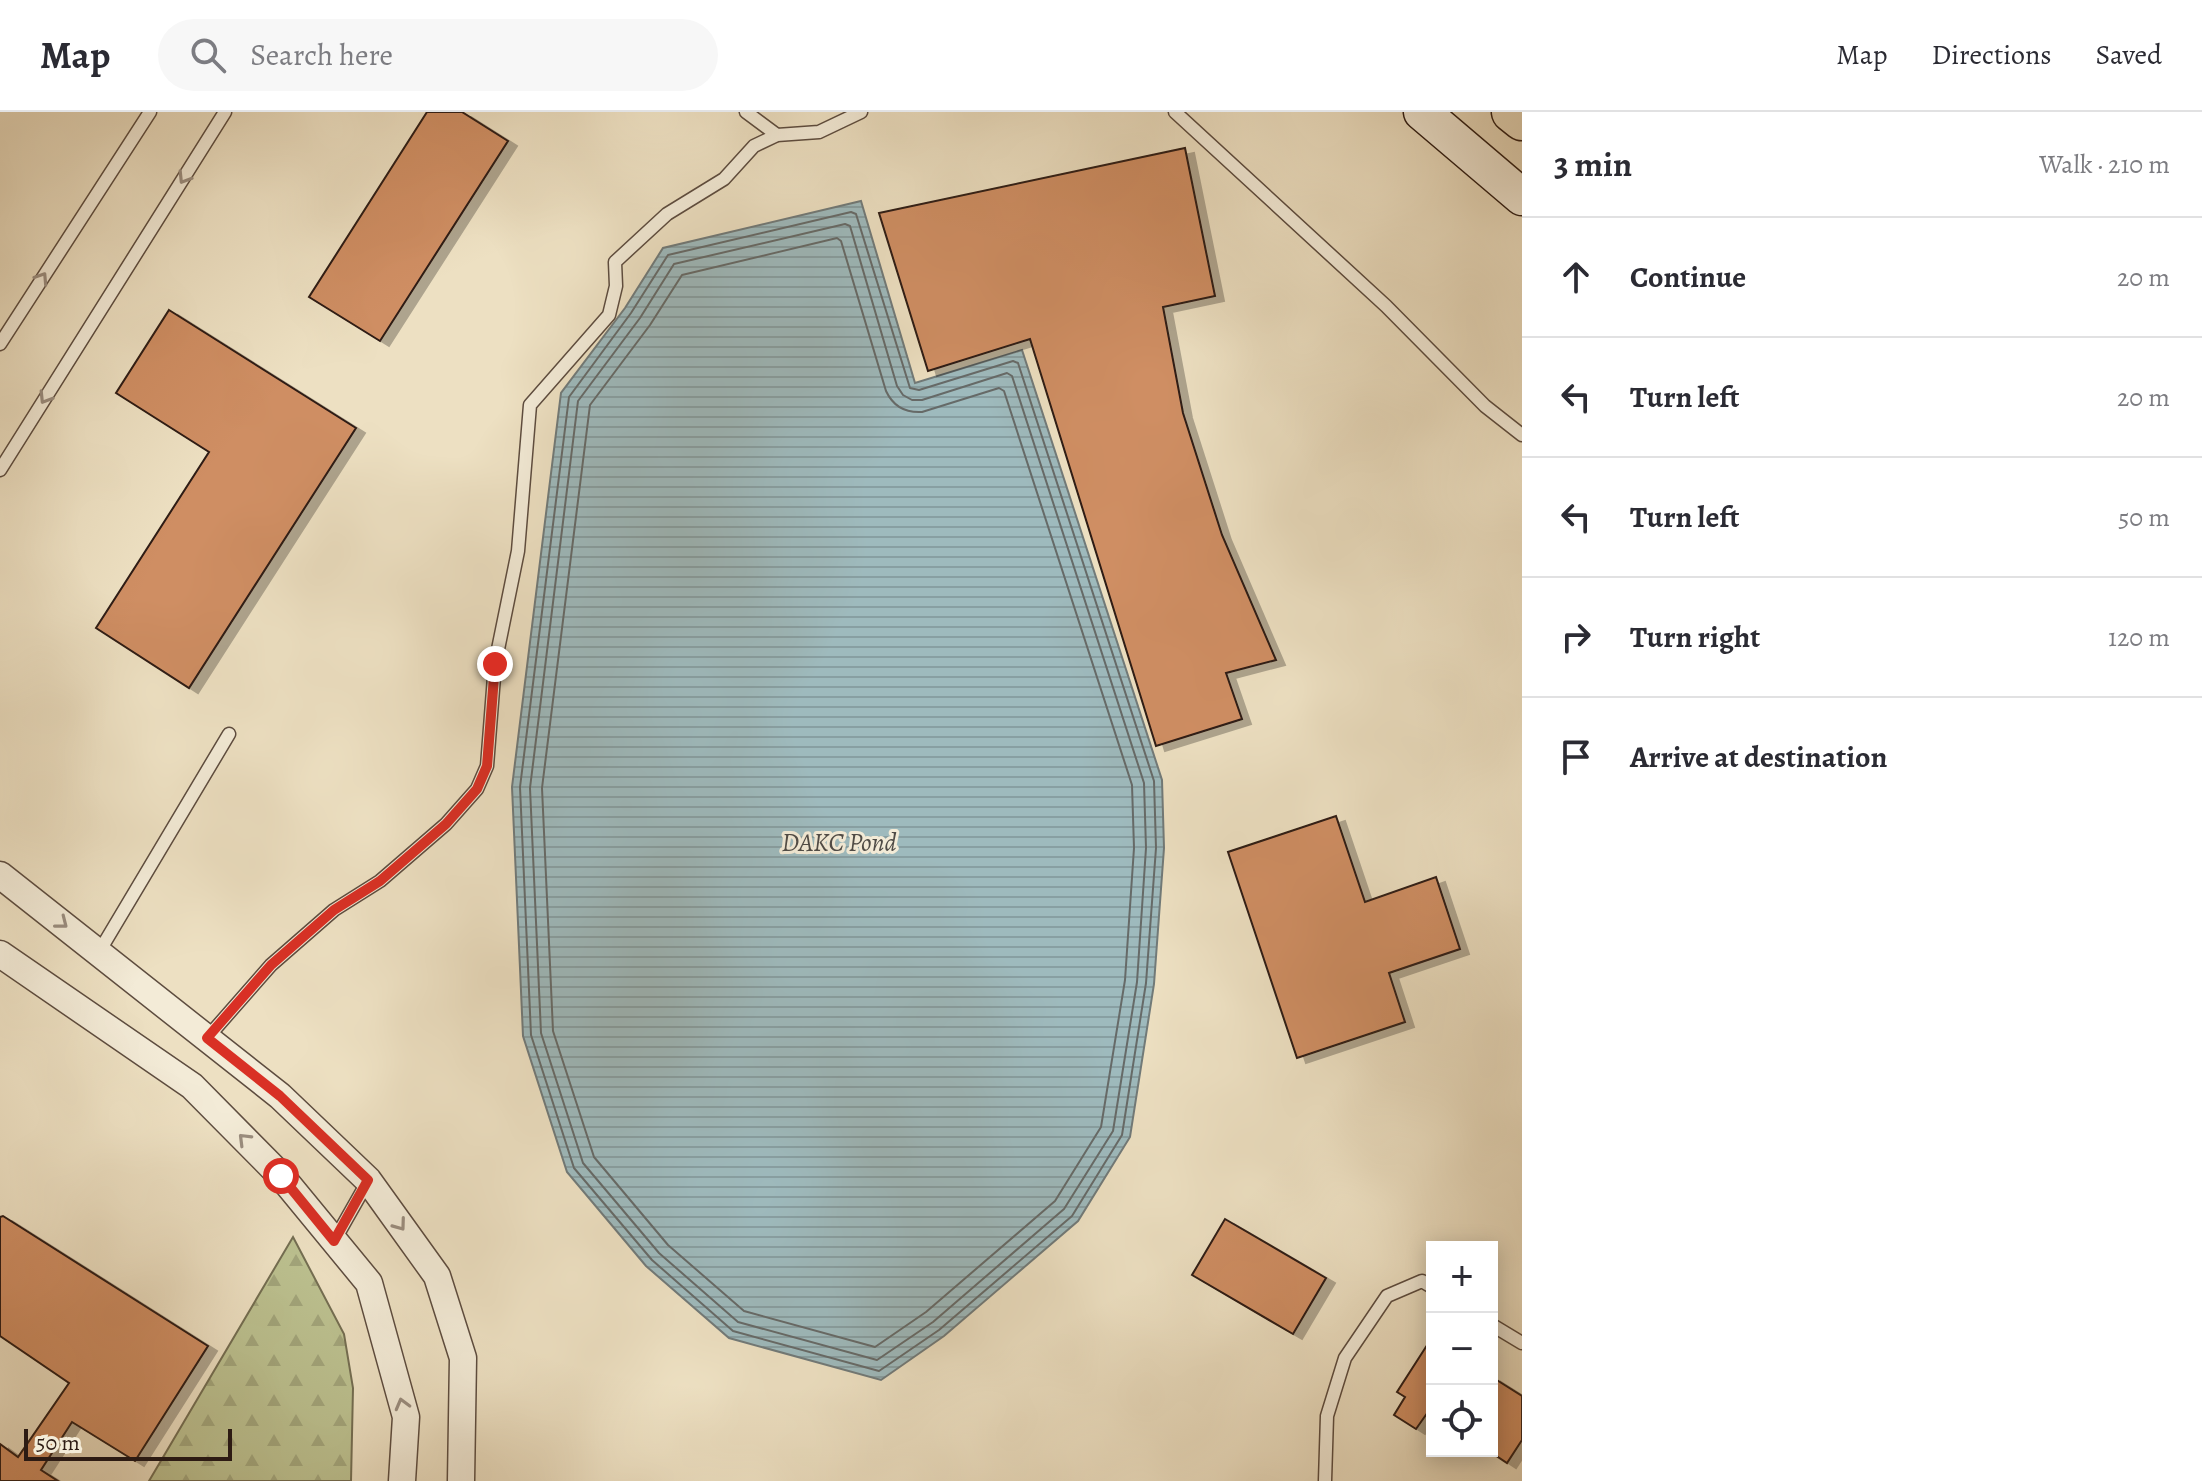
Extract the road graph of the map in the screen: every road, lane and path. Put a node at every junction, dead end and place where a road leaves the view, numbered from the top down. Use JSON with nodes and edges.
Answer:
{"nodes":[{"id":1,"x":150,"y":112,"type":"edge"},
{"id":2,"x":225,"y":112,"type":"edge"},
{"id":3,"x":746,"y":112,"type":"edge"},
{"id":4,"x":861,"y":112,"type":"edge"},
{"id":5,"x":1175,"y":112,"type":"edge"},
{"id":6,"x":1422,"y":112,"type":"edge"},
{"id":7,"x":1512,"y":112,"type":"edge"},
{"id":8,"x":1522,"y":120,"type":"edge"},
{"id":9,"x":777,"y":135,"type":"junction"},
{"id":10,"x":1522,"y":197,"type":"edge"},
{"id":11,"x":0,"y":344,"type":"edge"},
{"id":12,"x":1522,"y":435,"type":"edge"},
{"id":13,"x":0,"y":470,"type":"edge"},
{"id":14,"x":229,"y":734,"type":"dead end"},
{"id":15,"x":0,"y":875,"type":"edge"},
{"id":16,"x":0,"y":954,"type":"edge"},
{"id":17,"x":101,"y":954,"type":"junction"},
{"id":18,"x":207,"y":1038,"type":"junction"},
{"id":19,"x":368,"y":1180,"type":"junction"},
{"id":20,"x":334,"y":1241,"type":"junction"},
{"id":21,"x":1426,"y":1283,"type":"edge"},
{"id":22,"x":1498,"y":1329,"type":"edge"},
{"id":23,"x":1522,"y":1343,"type":"edge"},
{"id":24,"x":402,"y":1481,"type":"edge"},
{"id":25,"x":461,"y":1481,"type":"edge"},
{"id":26,"x":1325,"y":1481,"type":"edge"}],
"edges":[{"from":11,"to":1,"type":"lane","one_way":true},
{"from":2,"to":13,"type":"lane","one_way":true},
{"from":3,"to":9,"type":"lane"},
{"from":4,"to":9,"type":"lane"},
{"from":5,"to":12,"type":"lane"},
{"from":6,"to":10,"type":"street"},
{"from":7,"to":8,"type":"main road"},
{"from":9,"to":18,"type":"lane"},
{"from":14,"to":17,"type":"lane"},
{"from":15,"to":17,"type":"street","one_way":true},
{"from":20,"to":16,"type":"street","one_way":true},
{"from":17,"to":18,"type":"street"},
{"from":18,"to":19,"type":"street"},
{"from":19,"to":20,"type":"lane"},
{"from":19,"to":25,"type":"street","one_way":true},
{"from":24,"to":20,"type":"street","one_way":true},
{"from":21,"to":26,"type":"lane"},
{"from":22,"to":23,"type":"lane"}]}
